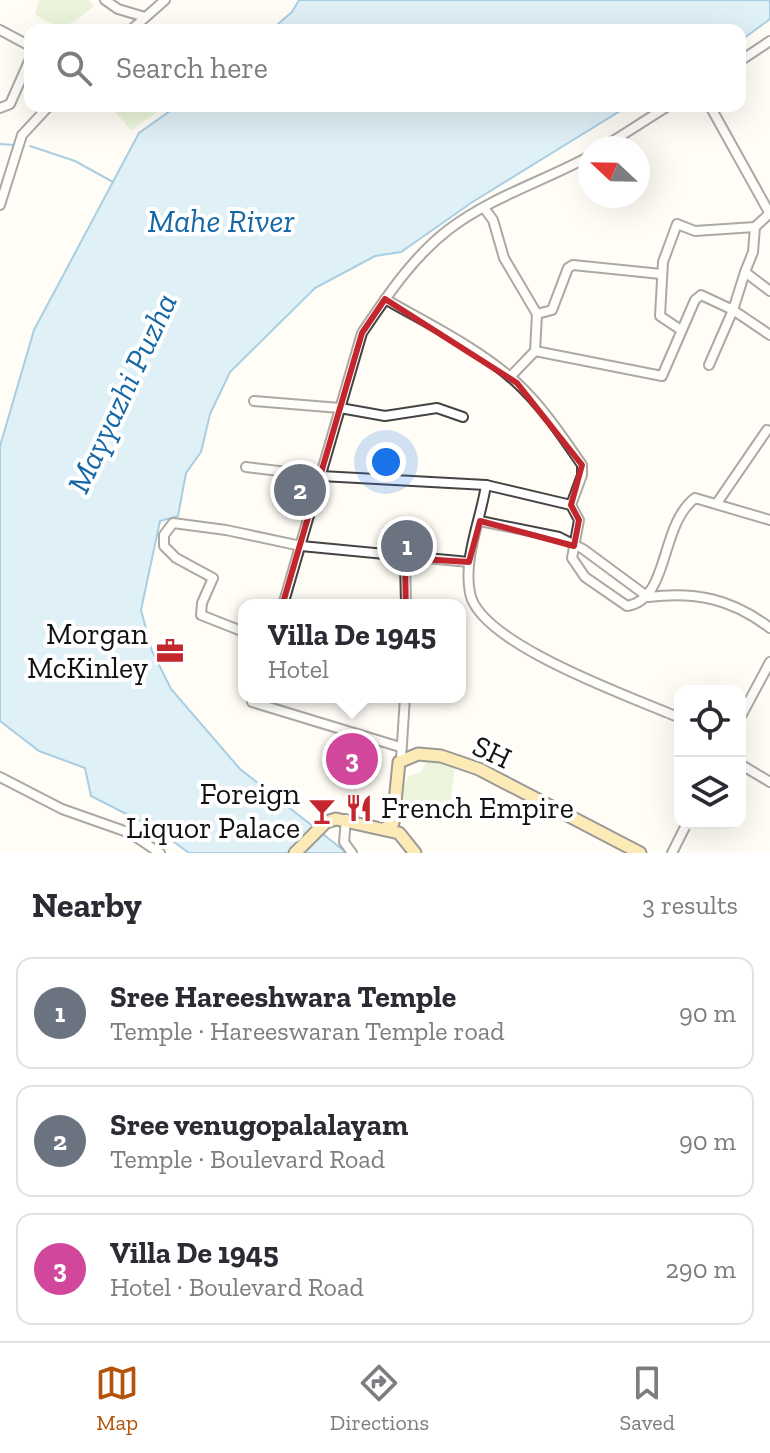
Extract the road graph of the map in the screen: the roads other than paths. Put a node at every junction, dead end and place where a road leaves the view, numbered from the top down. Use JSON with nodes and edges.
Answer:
{"nodes":[{"id":1,"x":105,"y":0,"type":"edge"},
{"id":2,"x":165,"y":0,"type":"edge"},
{"id":3,"x":145,"y":17,"type":"junction"},
{"id":4,"x":137,"y":24,"type":"edge"},
{"id":5,"x":0,"y":30,"type":"edge"},
{"id":6,"x":770,"y":41,"type":"edge"},
{"id":7,"x":24,"y":43,"type":"edge"},
{"id":8,"x":746,"y":57,"type":"edge"},
{"id":9,"x":24,"y":72,"type":"edge"},
{"id":10,"x":0,"y":108,"type":"edge"},
{"id":11,"x":43,"y":112,"type":"edge"},
{"id":12,"x":659,"y":112,"type":"edge"},
{"id":13,"x":713,"y":112,"type":"edge"},
{"id":14,"x":621,"y":136,"type":"edge"},
{"id":15,"x":578,"y":162,"type":"edge"},
{"id":16,"x":0,"y":205,"type":"edge"},
{"id":17,"x":484,"y":208,"type":"junction"},
{"id":18,"x":770,"y":213,"type":"edge"},
{"id":19,"x":755,"y":227,"type":"junction"},
{"id":20,"x":745,"y":272,"type":"junction"},
{"id":21,"x":661,"y":274,"type":"junction"},
{"id":22,"x":770,"y":291,"type":"edge"},
{"id":23,"x":385,"y":299,"type":"junction"},
{"id":24,"x":733,"y":310,"type":"junction"},
{"id":25,"x":537,"y":314,"type":"junction"},
{"id":26,"x":681,"y":330,"type":"junction"},
{"id":27,"x":770,"y":335,"type":"edge"},
{"id":28,"x":535,"y":351,"type":"junction"},
{"id":29,"x":709,"y":365,"type":"dead end"},
{"id":30,"x":510,"y":377,"type":"junction"},
{"id":31,"x":254,"y":401,"type":"dead end"},
{"id":32,"x":340,"y":408,"type":"junction"},
{"id":33,"x":463,"y":417,"type":"dead end"},
{"id":34,"x":769,"y":429,"type":"edge"},
{"id":35,"x":246,"y":467,"type":"dead end"},
{"id":36,"x":321,"y":476,"type":"junction"},
{"id":37,"x":486,"y":485,"type":"junction"},
{"id":38,"x":717,"y":503,"type":"junction"},
{"id":39,"x":571,"y":505,"type":"junction"},
{"id":40,"x":770,"y":520,"type":"edge"},
{"id":41,"x":480,"y":521,"type":"junction"},
{"id":42,"x":301,"y":546,"type":"junction"},
{"id":43,"x":574,"y":546,"type":"junction"},
{"id":44,"x":405,"y":558,"type":"junction"},
{"id":45,"x":469,"y":562,"type":"junction"},
{"id":46,"x":648,"y":597,"type":"junction"},
{"id":47,"x":285,"y":599,"type":"edge"},
{"id":48,"x":406,"y":599,"type":"edge"},
{"id":49,"x":770,"y":628,"type":"edge"},
{"id":50,"x":238,"y":630,"type":"edge"},
{"id":51,"x":770,"y":662,"type":"edge"},
{"id":52,"x":255,"y":703,"type":"edge"},
{"id":53,"x":404,"y":703,"type":"edge"},
{"id":54,"x":746,"y":707,"type":"edge"},
{"id":55,"x":674,"y":715,"type":"edge"},
{"id":56,"x":400,"y":753,"type":"junction"},
{"id":57,"x":746,"y":768,"type":"edge"},
{"id":58,"x":0,"y":777,"type":"edge"},
{"id":59,"x":770,"y":782,"type":"edge"},
{"id":60,"x":396,"y":801,"type":"junction"},
{"id":61,"x":346,"y":819,"type":"junction"},
{"id":62,"x":384,"y":829,"type":"junction"},
{"id":63,"x":684,"y":829,"type":"edge"},
{"id":64,"x":404,"y":836,"type":"junction"},
{"id":65,"x":160,"y":853,"type":"edge"},
{"id":66,"x":295,"y":853,"type":"edge"},
{"id":67,"x":352,"y":853,"type":"edge"},
{"id":68,"x":415,"y":853,"type":"edge"},
{"id":69,"x":640,"y":853,"type":"edge"},
{"id":70,"x":672,"y":853,"type":"edge"}],
"edges":[{"from":1,"to":3,"type":"street"},
{"from":2,"to":3,"type":"street"},
{"from":3,"to":4,"type":"street"},
{"from":5,"to":7,"type":"street"},
{"from":6,"to":8,"type":"street"},
{"from":9,"to":10,"type":"street"},
{"from":11,"to":16,"type":"street"},
{"from":12,"to":14,"type":"street"},
{"from":13,"to":18,"type":"street"},
{"from":15,"to":17,"type":"street"},
{"from":17,"to":23,"type":"street"},
{"from":17,"to":25,"type":"street"},
{"from":18,"to":19,"type":"street"},
{"from":19,"to":20,"type":"street"},
{"from":19,"to":21,"type":"street"},
{"from":20,"to":22,"type":"street"},
{"from":20,"to":24,"type":"street"},
{"from":21,"to":25,"type":"street"},
{"from":21,"to":26,"type":"street"},
{"from":23,"to":30,"type":"street"},
{"from":23,"to":32,"type":"street"},
{"from":24,"to":26,"type":"street"},
{"from":24,"to":27,"type":"street"},
{"from":24,"to":29,"type":"street"},
{"from":25,"to":28,"type":"street"},
{"from":26,"to":28,"type":"street"},
{"from":28,"to":30,"type":"street"},
{"from":30,"to":39,"type":"street"},
{"from":31,"to":32,"type":"street"},
{"from":32,"to":33,"type":"street"},
{"from":32,"to":36,"type":"street"},
{"from":34,"to":38,"type":"street"},
{"from":35,"to":36,"type":"street"},
{"from":36,"to":37,"type":"street"},
{"from":36,"to":42,"type":"street"},
{"from":37,"to":39,"type":"street"},
{"from":37,"to":41,"type":"street"},
{"from":38,"to":40,"type":"street"},
{"from":38,"to":46,"type":"street"},
{"from":39,"to":43,"type":"street"},
{"from":41,"to":43,"type":"street"},
{"from":41,"to":45,"type":"street"},
{"from":42,"to":44,"type":"street"},
{"from":42,"to":47,"type":"street"},
{"from":42,"to":50,"type":"street"},
{"from":43,"to":46,"type":"street"},
{"from":43,"to":46,"type":"street"},
{"from":44,"to":45,"type":"street"},
{"from":44,"to":48,"type":"street"},
{"from":45,"to":55,"type":"street"},
{"from":46,"to":49,"type":"street"},
{"from":51,"to":54,"type":"street"},
{"from":52,"to":56,"type":"street"},
{"from":53,"to":56,"type":"street"},
{"from":56,"to":60,"type":"main road"},
{"from":56,"to":69,"type":"main road","name":"SH"},
{"from":57,"to":59,"type":"street"},
{"from":58,"to":65,"type":"street"},
{"from":60,"to":62,"type":"main road"},
{"from":60,"to":64,"type":"main road"},
{"from":61,"to":62,"type":"main road"},
{"from":61,"to":66,"type":"main road"},
{"from":61,"to":67,"type":"street"},
{"from":62,"to":64,"type":"main road"},
{"from":63,"to":70,"type":"street"},
{"from":64,"to":68,"type":"main road"}]}
